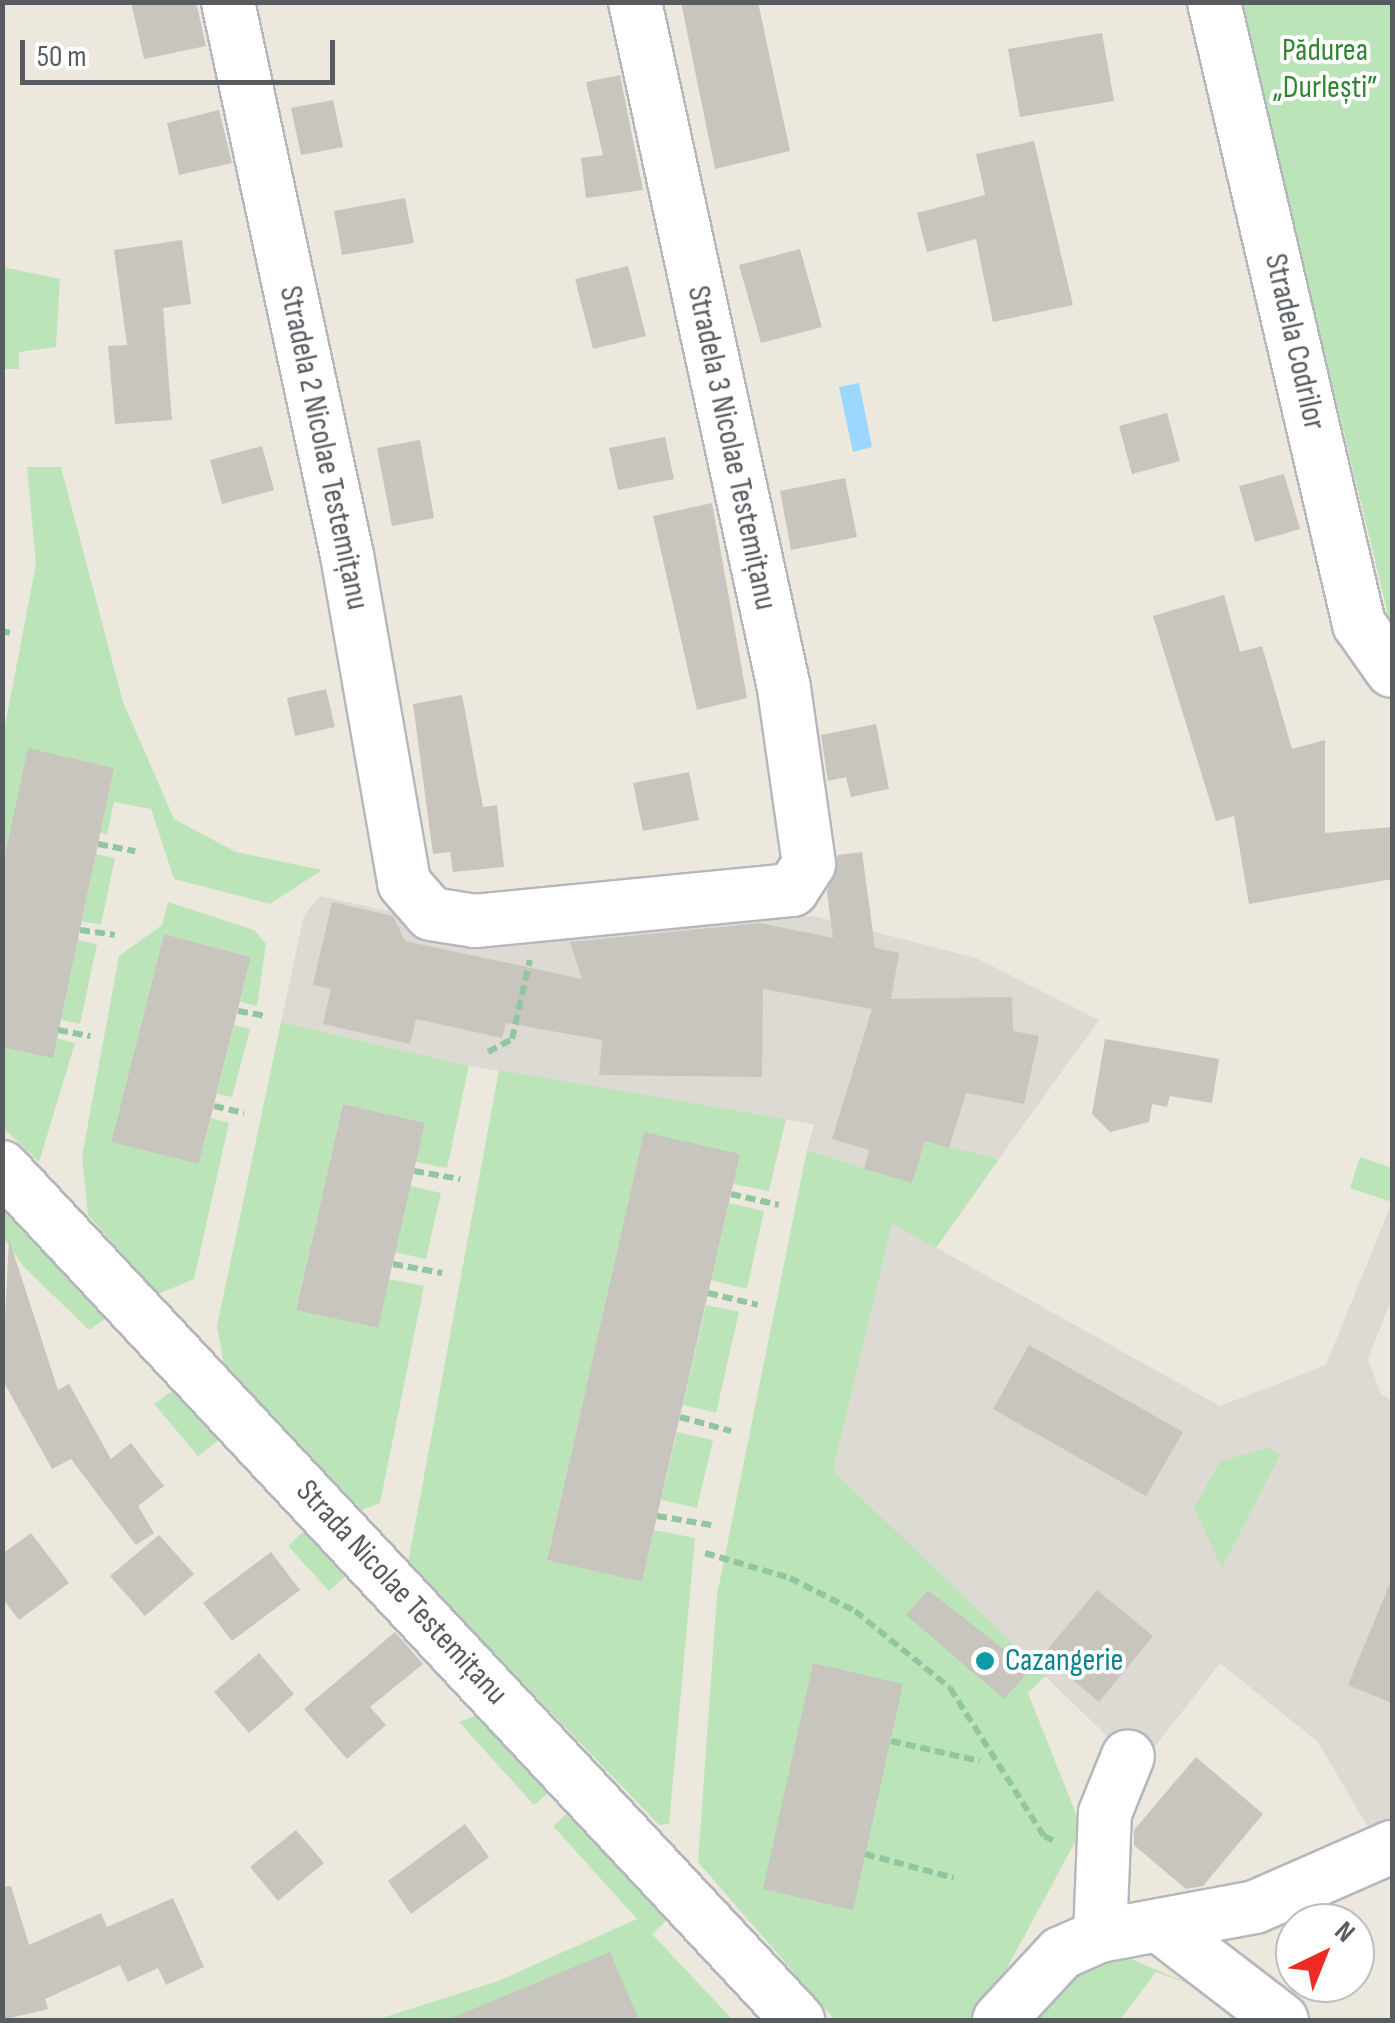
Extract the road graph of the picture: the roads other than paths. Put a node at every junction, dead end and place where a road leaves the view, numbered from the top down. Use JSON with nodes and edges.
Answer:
{"nodes":[{"id":1,"x":228,"y":2,"type":"edge"},
{"id":2,"x":635,"y":2,"type":"edge"},
{"id":3,"x":1214,"y":2,"type":"edge"},
{"id":4,"x":1392,"y":672,"type":"edge"},
{"id":5,"x":416,"y":916,"type":"junction"},
{"id":6,"x":542,"y":950,"type":"road end"},
{"id":7,"x":2,"y":1167,"type":"edge"},
{"id":8,"x":1128,"y":1756,"type":"dead end"},
{"id":9,"x":1392,"y":1848,"type":"edge"},
{"id":10,"x":1162,"y":1928,"type":"junction"},
{"id":11,"x":1100,"y":1936,"type":"junction"},
{"id":12,"x":798,"y":2020,"type":"edge"},
{"id":13,"x":1000,"y":2020,"type":"edge"},
{"id":14,"x":1282,"y":2020,"type":"edge"}],
"edges":[{"from":1,"to":5,"type":"street","name":"Stradela 2 Nicolae Testemițanu"},
{"from":2,"to":5,"type":"street","name":"Stradela 3 Nicolae Testemițanu"},
{"from":3,"to":4,"type":"street","name":"Stradela Codrilor"},
{"from":5,"to":6,"type":"street"},
{"from":7,"to":12,"type":"street","name":"Strada Nicolae Testemițanu"},
{"from":8,"to":11,"type":"street"},
{"from":9,"to":10,"type":"street"},
{"from":10,"to":11,"type":"street"},
{"from":10,"to":14,"type":"street"},
{"from":11,"to":13,"type":"street"}]}
